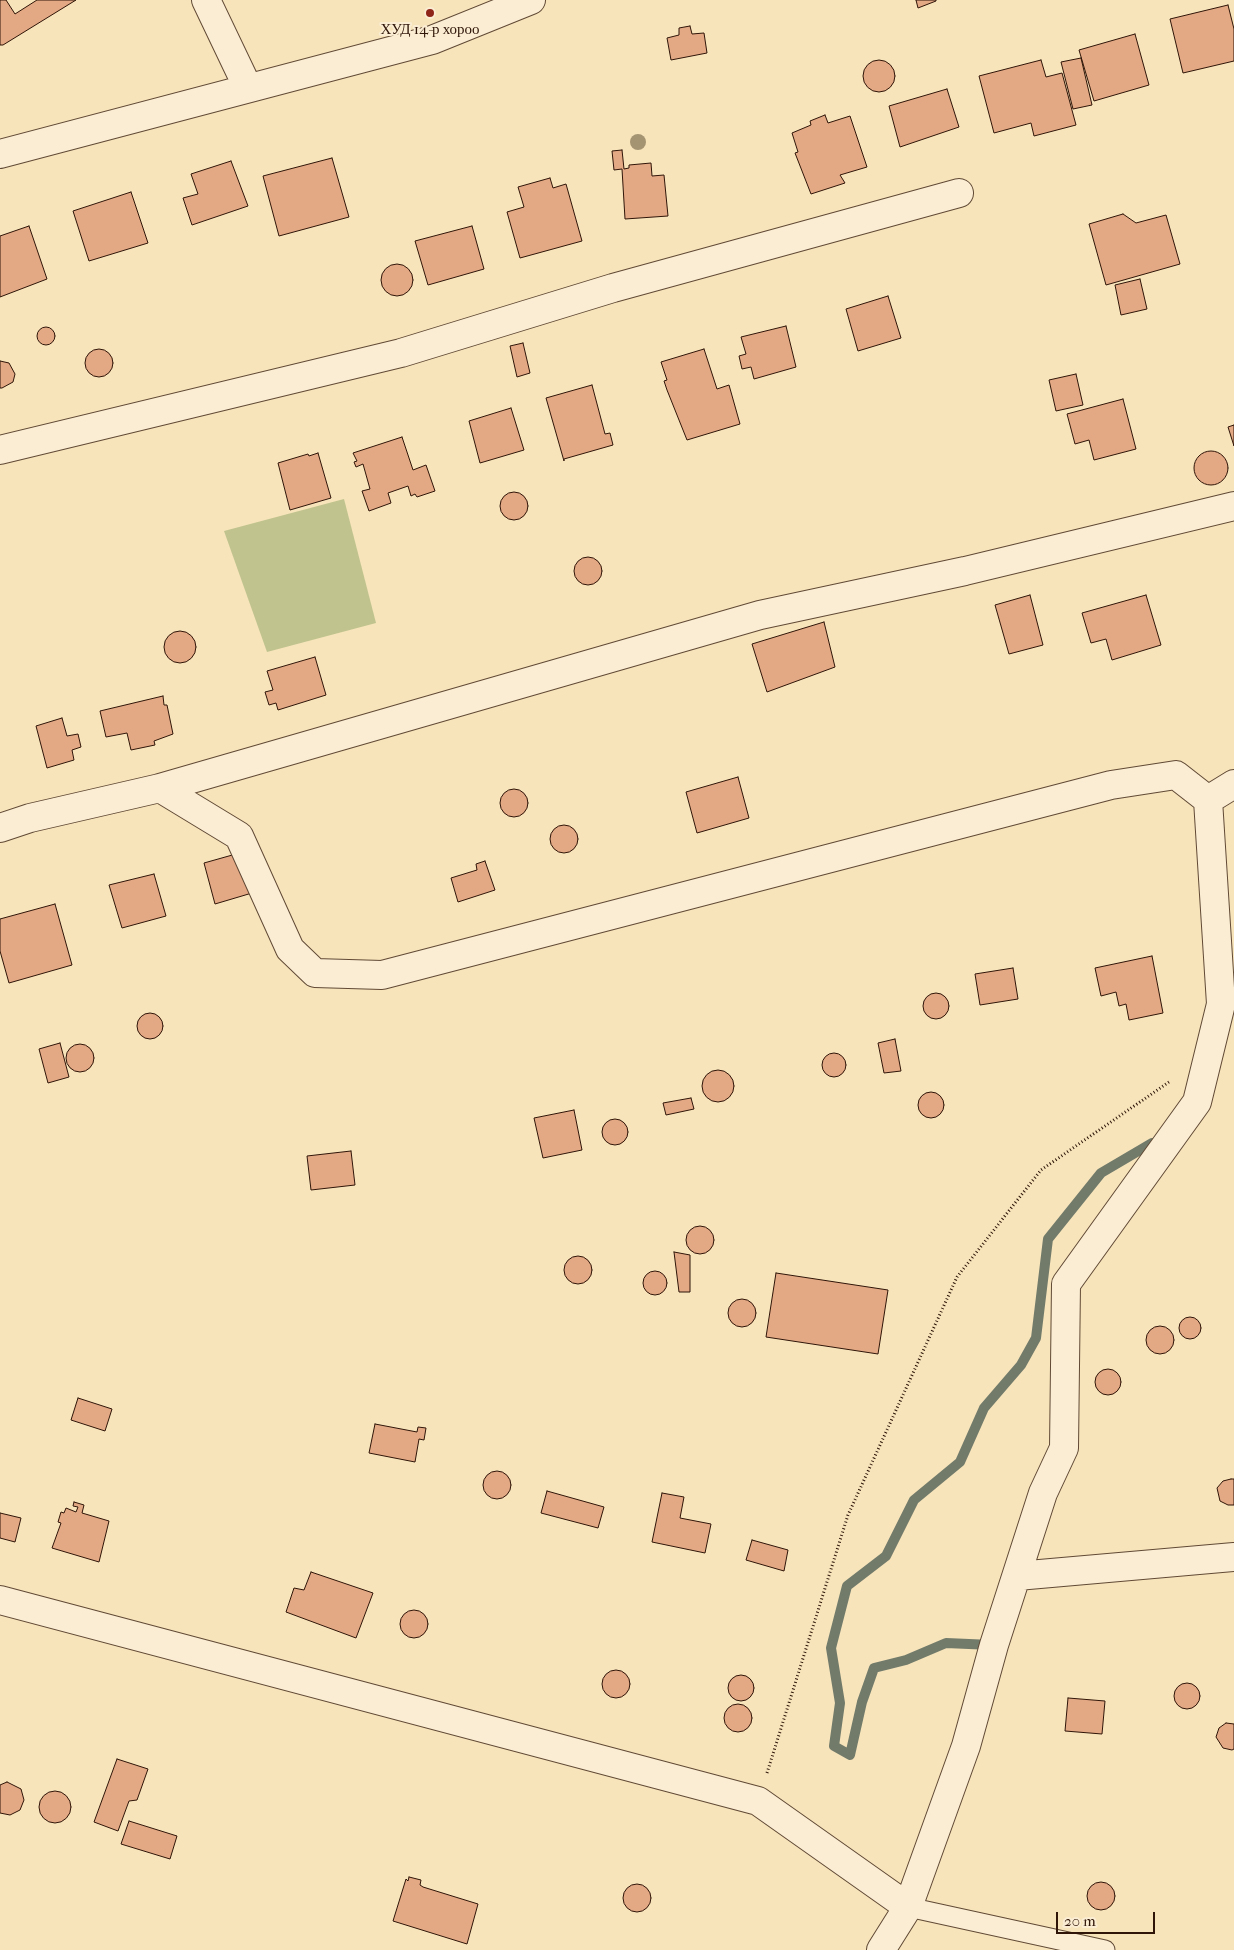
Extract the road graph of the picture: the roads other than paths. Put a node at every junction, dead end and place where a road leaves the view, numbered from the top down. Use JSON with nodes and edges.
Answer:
{"nodes":[{"id":1,"x":206,"y":0,"type":"edge"},
{"id":2,"x":531,"y":0,"type":"edge"},
{"id":3,"x":248,"y":88,"type":"junction"},
{"id":4,"x":0,"y":154,"type":"edge"},
{"id":5,"x":959,"y":193,"type":"dead end"},
{"id":6,"x":0,"y":450,"type":"edge"},
{"id":7,"x":1234,"y":506,"type":"edge"},
{"id":8,"x":1234,"y":784,"type":"edge"},
{"id":9,"x":160,"y":788,"type":"junction"},
{"id":10,"x":1208,"y":800,"type":"junction"},
{"id":11,"x":0,"y":828,"type":"edge"},
{"id":12,"x":1234,"y":1557,"type":"edge"},
{"id":13,"x":1016,"y":1576,"type":"junction"},
{"id":14,"x":0,"y":1600,"type":"edge"},
{"id":15,"x":908,"y":1907,"type":"junction"},
{"id":16,"x":881,"y":1950,"type":"edge"},
{"id":17,"x":1105,"y":1950,"type":"edge"}],
"edges":[{"from":1,"to":3,"type":"street"},
{"from":2,"to":3,"type":"street"},
{"from":3,"to":4,"type":"street"},
{"from":5,"to":6,"type":"street"},
{"from":7,"to":9,"type":"street"},
{"from":8,"to":10,"type":"street"},
{"from":9,"to":10,"type":"street"},
{"from":9,"to":11,"type":"street"},
{"from":10,"to":13,"type":"street"},
{"from":12,"to":13,"type":"street"},
{"from":13,"to":15,"type":"street"},
{"from":14,"to":15,"type":"street"},
{"from":15,"to":16,"type":"street"},
{"from":15,"to":17,"type":"lane"}]}
